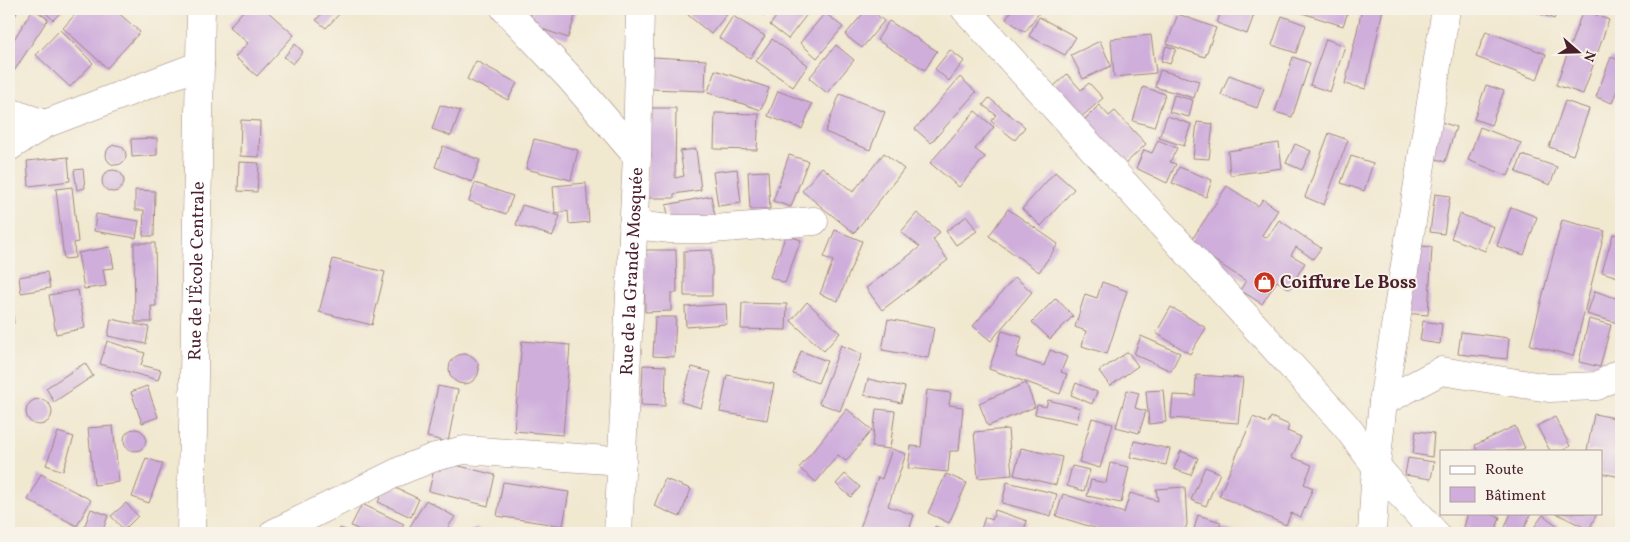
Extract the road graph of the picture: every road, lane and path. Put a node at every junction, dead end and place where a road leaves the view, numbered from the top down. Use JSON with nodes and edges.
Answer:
{"nodes":[{"id":1,"x":201,"y":9,"type":"edge"},
{"id":2,"x":505,"y":9,"type":"edge"},
{"id":3,"x":640,"y":9,"type":"edge"},
{"id":4,"x":964,"y":9,"type":"edge"},
{"id":5,"x":1446,"y":9,"type":"edge"},
{"id":6,"x":200,"y":65,"type":"junction"},
{"id":7,"x":9,"y":112,"type":"edge"},
{"id":8,"x":45,"y":124,"type":"junction"},
{"id":9,"x":9,"y":147,"type":"edge"},
{"id":10,"x":637,"y":156,"type":"junction"},
{"id":11,"x":814,"y":221,"type":"dead end"},
{"id":12,"x":634,"y":226,"type":"junction"},
{"id":13,"x":1621,"y":373,"type":"edge"},
{"id":14,"x":1383,"y":402,"type":"junction"},
{"id":15,"x":622,"y":461,"type":"junction"},
{"id":16,"x":1376,"y":466,"type":"junction"},
{"id":17,"x":192,"y":533,"type":"edge"},
{"id":18,"x":274,"y":533,"type":"edge"},
{"id":19,"x":618,"y":533,"type":"edge"},
{"id":20,"x":1372,"y":533,"type":"edge"},
{"id":21,"x":1435,"y":533,"type":"edge"}],
"edges":[{"from":1,"to":6,"type":"street","name":"Rue de l'École Centrale"},
{"from":2,"to":10,"type":"street"},
{"from":3,"to":10,"type":"street","name":"Rue de la Grande Mosquée"},
{"from":4,"to":16,"type":"street"},
{"from":5,"to":14,"type":"street"},
{"from":6,"to":8,"type":"street"},
{"from":6,"to":17,"type":"street","name":"Rue de l'École Centrale"},
{"from":7,"to":8,"type":"street"},
{"from":8,"to":9,"type":"street"},
{"from":10,"to":12,"type":"street","name":"Rue de la Grande Mosquée"},
{"from":11,"to":12,"type":"street"},
{"from":12,"to":15,"type":"street","name":"Rue de la Grande Mosquée"},
{"from":13,"to":14,"type":"street"},
{"from":14,"to":16,"type":"street"},
{"from":15,"to":18,"type":"street"},
{"from":15,"to":19,"type":"street","name":"Rue de la Grande Mosquée"},
{"from":16,"to":20,"type":"street"},
{"from":16,"to":21,"type":"street"}]}
